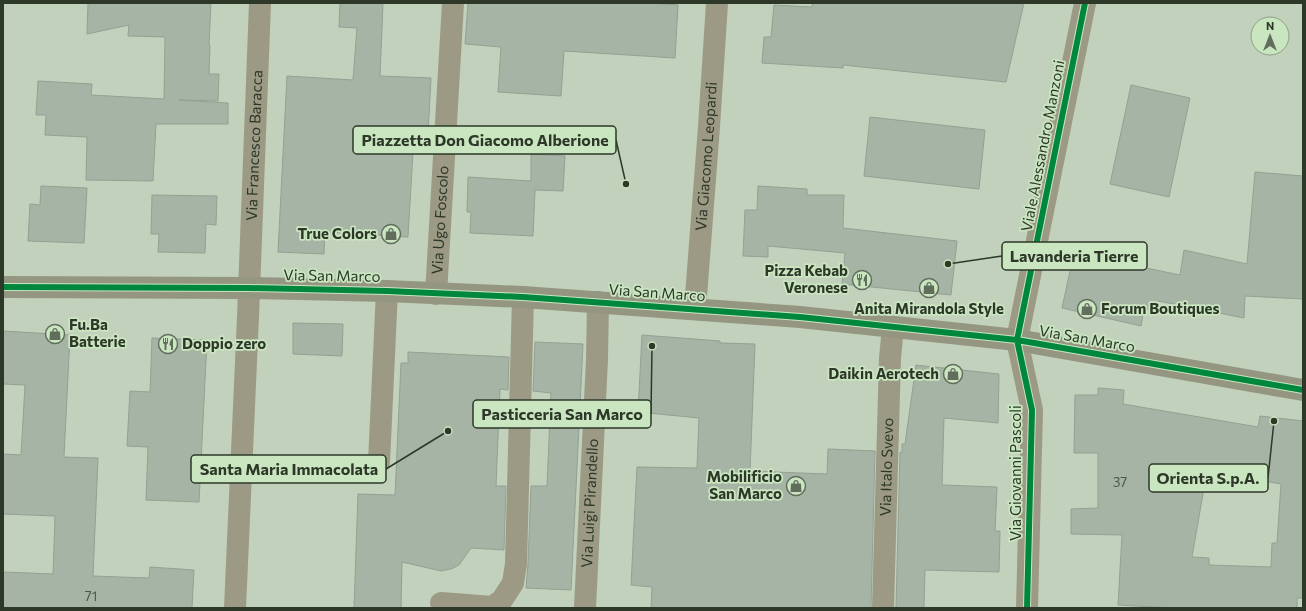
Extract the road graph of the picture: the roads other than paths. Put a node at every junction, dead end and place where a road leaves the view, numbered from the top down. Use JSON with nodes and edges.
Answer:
{"nodes":[{"id":1,"x":260,"y":3,"type":"edge"},
{"id":2,"x":453,"y":3,"type":"edge"},
{"id":3,"x":717,"y":3,"type":"edge"},
{"id":4,"x":1085,"y":3,"type":"edge"},
{"id":5,"x":3,"y":287,"type":"edge"},
{"id":6,"x":249,"y":288,"type":"junction"},
{"id":7,"x":387,"y":290,"type":"junction"},
{"id":8,"x":436,"y":294,"type":"junction"},
{"id":9,"x":522,"y":297,"type":"junction"},
{"id":10,"x":598,"y":302,"type":"junction"},
{"id":11,"x":695,"y":309,"type":"junction"},
{"id":12,"x":892,"y":326,"type":"junction"},
{"id":13,"x":1017,"y":340,"type":"junction"},
{"id":14,"x":1303,"y":390,"type":"edge"},
{"id":15,"x":379,"y":462,"type":"dead end"},
{"id":16,"x":441,"y":603,"type":"dead end"},
{"id":17,"x":235,"y":608,"type":"edge"},
{"id":18,"x":585,"y":608,"type":"edge"},
{"id":19,"x":883,"y":608,"type":"edge"},
{"id":20,"x":1027,"y":608,"type":"edge"}],
"edges":[{"from":1,"to":6,"type":"street","name":"Via Francesco Baracca"},
{"from":2,"to":8,"type":"street","name":"Via Ugo Foscolo"},
{"from":3,"to":11,"type":"street","name":"Via Giacomo Leopardi"},
{"from":4,"to":13,"type":"street","name":"Viale Alessandro Manzoni"},
{"from":5,"to":6,"type":"main road","name":"Via San Marco"},
{"from":6,"to":7,"type":"main road","name":"Via San Marco"},
{"from":6,"to":17,"type":"street","name":"Via Francesco Baracca"},
{"from":7,"to":8,"type":"main road","name":"Via San Marco"},
{"from":7,"to":15,"type":"street","name":"Via San Marco"},
{"from":8,"to":9,"type":"main road","name":"Via San Marco"},
{"from":9,"to":10,"type":"main road","name":"Via San Marco"},
{"from":9,"to":16,"type":"street"},
{"from":10,"to":11,"type":"main road","name":"Via San Marco"},
{"from":10,"to":18,"type":"street","name":"Via Luigi Pirandello"},
{"from":11,"to":12,"type":"main road","name":"Via San Marco"},
{"from":12,"to":13,"type":"main road","name":"Via San Marco"},
{"from":12,"to":19,"type":"street","name":"Via Italo Svevo"},
{"from":13,"to":14,"type":"main road","name":"Via San Marco"},
{"from":13,"to":20,"type":"street","name":"Via Giovanni Pascoli"}]}
